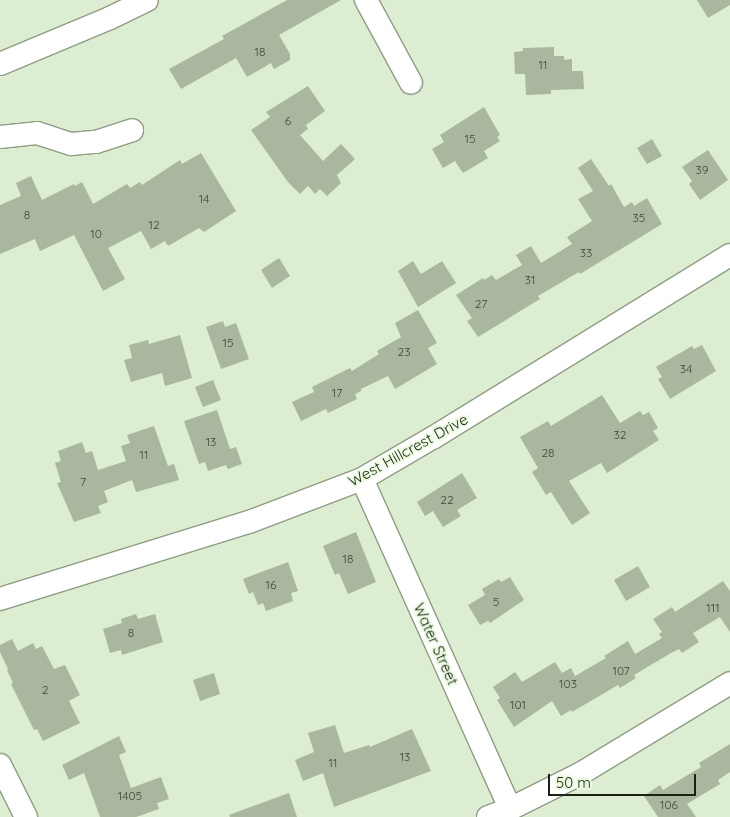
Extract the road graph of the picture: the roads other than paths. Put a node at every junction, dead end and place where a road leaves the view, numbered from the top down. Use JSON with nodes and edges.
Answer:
{"nodes":[{"id":1,"x":147,"y":0,"type":"edge"},
{"id":2,"x":366,"y":0,"type":"edge"},
{"id":3,"x":0,"y":64,"type":"edge"},
{"id":4,"x":411,"y":83,"type":"dead end"},
{"id":5,"x":132,"y":130,"type":"dead end"},
{"id":6,"x":0,"y":137,"type":"edge"},
{"id":7,"x":730,"y":255,"type":"edge"},
{"id":8,"x":362,"y":478,"type":"junction"},
{"id":9,"x":0,"y":599,"type":"edge"},
{"id":10,"x":730,"y":683,"type":"edge"},
{"id":11,"x":0,"y":765,"type":"edge"},
{"id":12,"x":510,"y":809,"type":"junction"},
{"id":13,"x":26,"y":817,"type":"edge"},
{"id":14,"x":488,"y":817,"type":"edge"}],
"edges":[{"from":1,"to":3,"type":"street"},
{"from":2,"to":4,"type":"street"},
{"from":5,"to":6,"type":"street"},
{"from":7,"to":8,"type":"street","name":"West Hillcrest Drive"},
{"from":8,"to":9,"type":"street","name":"West Hillcrest Drive"},
{"from":8,"to":12,"type":"street","name":"Water Street"},
{"from":10,"to":12,"type":"street"},
{"from":11,"to":13,"type":"street"},
{"from":12,"to":14,"type":"street"}]}
